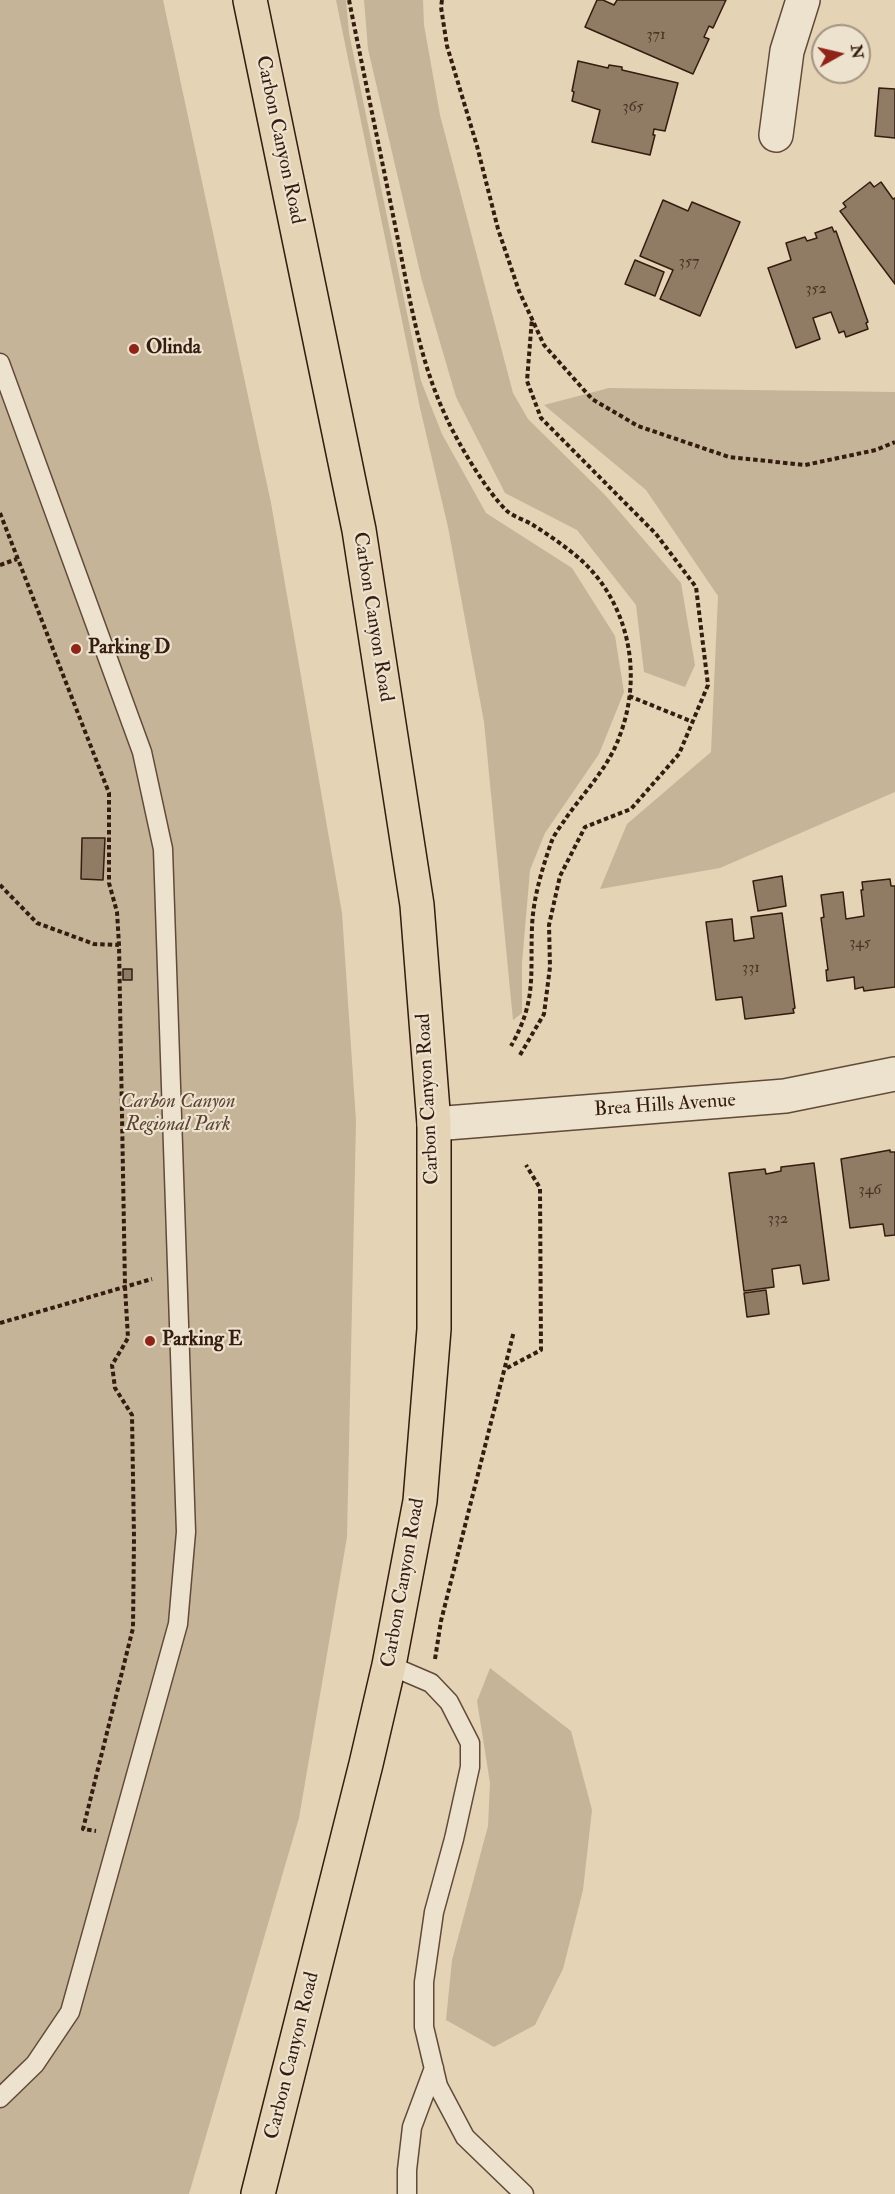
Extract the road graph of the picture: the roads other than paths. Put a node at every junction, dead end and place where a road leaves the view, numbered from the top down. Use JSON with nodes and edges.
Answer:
{"nodes":[{"id":1,"x":250,"y":0,"type":"edge"},
{"id":2,"x":803,"y":0,"type":"edge"},
{"id":3,"x":776,"y":135,"type":"dead end"},
{"id":4,"x":0,"y":363,"type":"edge"},
{"id":5,"x":895,"y":1074,"type":"edge"},
{"id":6,"x":434,"y":1124,"type":"junction"},
{"id":7,"x":389,"y":1665,"type":"junction"},
{"id":8,"x":434,"y":2068,"type":"junction"},
{"id":9,"x":0,"y":2098,"type":"edge"},
{"id":10,"x":258,"y":2194,"type":"edge"},
{"id":11,"x":408,"y":2194,"type":"edge"},
{"id":12,"x":524,"y":2194,"type":"edge"}],
"edges":[{"from":1,"to":6,"type":"main road","name":"Carbon Canyon Road"},
{"from":2,"to":3,"type":"street"},
{"from":4,"to":9,"type":"lane"},
{"from":5,"to":6,"type":"street","name":"Brea Hills Avenue"},
{"from":6,"to":7,"type":"main road","name":"Carbon Canyon Road"},
{"from":7,"to":8,"type":"lane"},
{"from":7,"to":10,"type":"main road","name":"Carbon Canyon Road"},
{"from":8,"to":11,"type":"lane"},
{"from":8,"to":12,"type":"lane"}]}
